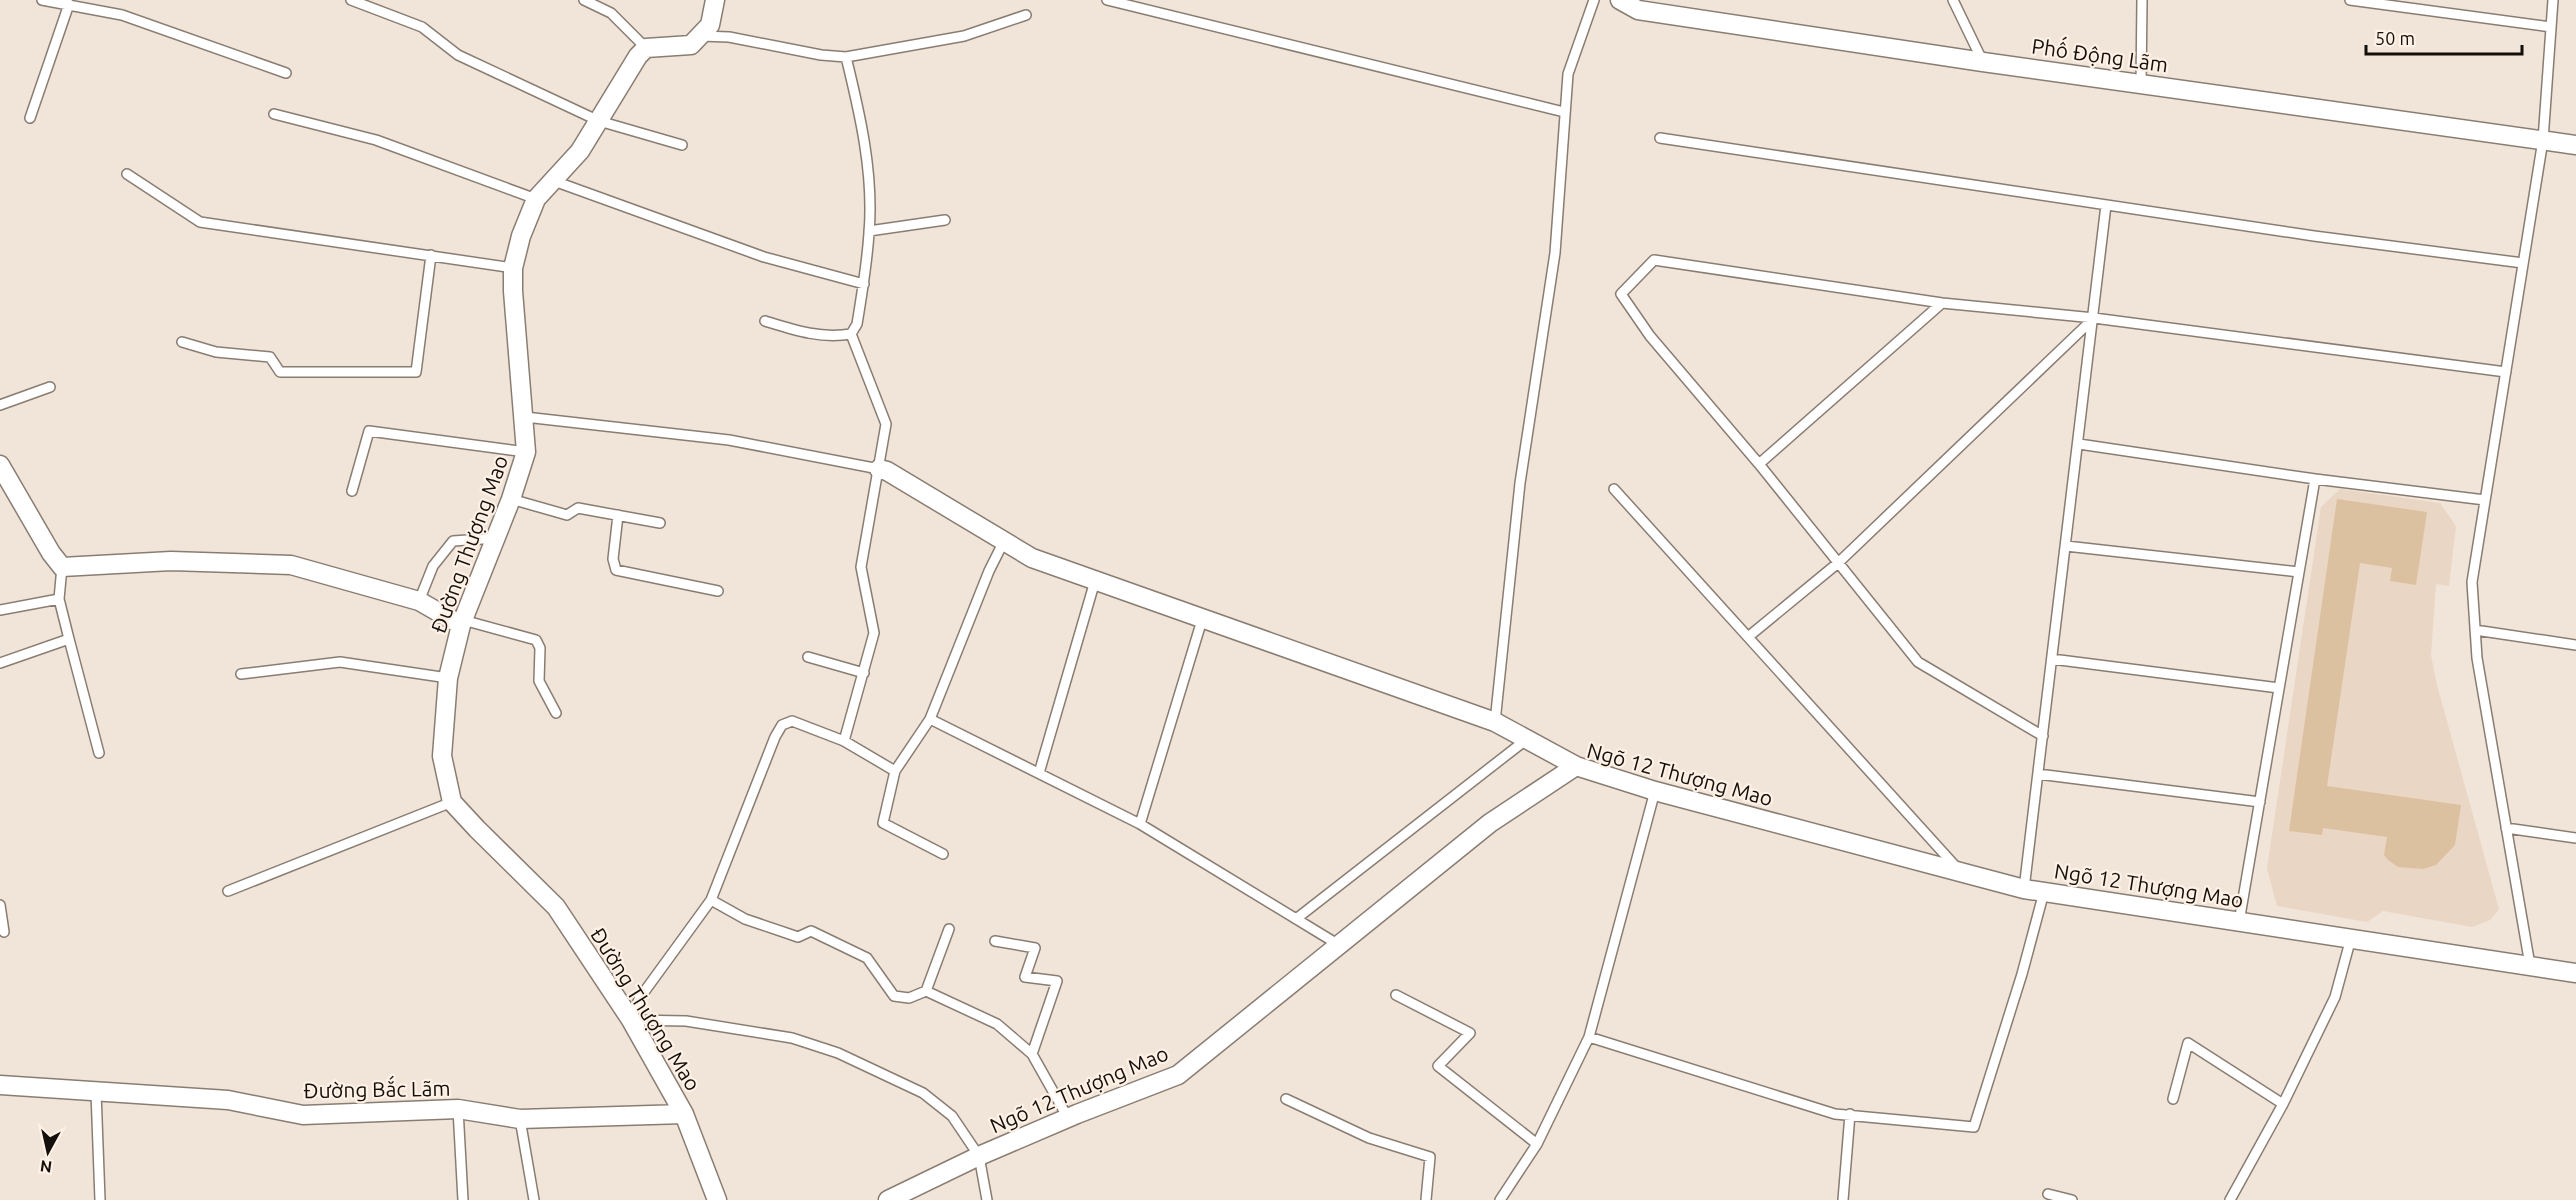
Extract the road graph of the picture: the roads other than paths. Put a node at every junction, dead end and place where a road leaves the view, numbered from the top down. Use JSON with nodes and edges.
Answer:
{"nodes":[{"id":1,"x":42,"y":0,"type":"edge"},
{"id":2,"x":351,"y":0,"type":"edge"},
{"id":3,"x":584,"y":0,"type":"edge"},
{"id":4,"x":715,"y":0,"type":"edge"},
{"id":5,"x":1107,"y":0,"type":"edge"},
{"id":6,"x":1594,"y":0,"type":"edge"},
{"id":7,"x":1620,"y":0,"type":"edge"},
{"id":8,"x":1953,"y":0,"type":"edge"},
{"id":9,"x":2142,"y":0,"type":"edge"},
{"id":10,"x":2350,"y":0,"type":"edge"},
{"id":11,"x":2553,"y":0,"type":"edge"},
{"id":12,"x":69,"y":4,"type":"junction"},
{"id":13,"x":2415,"y":4,"type":"edge"},
{"id":14,"x":1644,"y":5,"type":"edge"},
{"id":15,"x":1026,"y":15,"type":"dead end"},
{"id":16,"x":2551,"y":27,"type":"junction"},
{"id":17,"x":701,"y":36,"type":"junction"},
{"id":18,"x":646,"y":48,"type":"junction"},
{"id":19,"x":846,"y":57,"type":"junction"},
{"id":20,"x":1983,"y":62,"type":"junction"},
{"id":21,"x":286,"y":73,"type":"dead end"},
{"id":22,"x":2141,"y":84,"type":"junction"},
{"id":23,"x":1564,"y":112,"type":"junction"},
{"id":24,"x":274,"y":114,"type":"dead end"},
{"id":25,"x":30,"y":118,"type":"dead end"},
{"id":26,"x":600,"y":121,"type":"junction"},
{"id":27,"x":1660,"y":138,"type":"dead end"},
{"id":28,"x":2543,"y":140,"type":"junction"},
{"id":29,"x":682,"y":145,"type":"dead end"},
{"id":30,"x":2576,"y":145,"type":"edge"},
{"id":31,"x":127,"y":174,"type":"dead end"},
{"id":32,"x":554,"y":181,"type":"junction"},
{"id":33,"x":536,"y":199,"type":"junction"},
{"id":34,"x":2106,"y":205,"type":"junction"},
{"id":35,"x":945,"y":220,"type":"dead end"},
{"id":36,"x":869,"y":231,"type":"junction"},
{"id":37,"x":431,"y":255,"type":"junction"},
{"id":38,"x":2523,"y":263,"type":"junction"},
{"id":39,"x":513,"y":268,"type":"junction"},
{"id":40,"x":864,"y":284,"type":"junction"},
{"id":41,"x":1941,"y":303,"type":"junction"},
{"id":42,"x":2094,"y":318,"type":"junction"},
{"id":43,"x":765,"y":321,"type":"dead end"},
{"id":44,"x":851,"y":334,"type":"junction"},
{"id":45,"x":182,"y":342,"type":"dead end"},
{"id":46,"x":2506,"y":372,"type":"junction"},
{"id":47,"x":50,"y":387,"type":"dead end"},
{"id":48,"x":0,"y":405,"type":"edge"},
{"id":49,"x":525,"y":417,"type":"junction"},
{"id":50,"x":2079,"y":444,"type":"junction"},
{"id":51,"x":526,"y":452,"type":"junction"},
{"id":52,"x":1759,"y":464,"type":"junction"},
{"id":53,"x":0,"y":465,"type":"edge"},
{"id":54,"x":879,"y":469,"type":"junction"},
{"id":55,"x":2315,"y":479,"type":"junction"},
{"id":56,"x":1614,"y":489,"type":"dead end"},
{"id":57,"x":352,"y":491,"type":"dead end"},
{"id":58,"x":512,"y":499,"type":"junction"},
{"id":59,"x":2485,"y":500,"type":"junction"},
{"id":60,"x":618,"y":515,"type":"junction"},
{"id":61,"x":660,"y":523,"type":"dead end"},
{"id":62,"x":496,"y":537,"type":"junction"},
{"id":63,"x":1004,"y":541,"type":"junction"},
{"id":64,"x":2066,"y":546,"type":"junction"},
{"id":65,"x":1838,"y":563,"type":"junction"},
{"id":66,"x":62,"y":567,"type":"junction"},
{"id":67,"x":2300,"y":572,"type":"junction"},
{"id":68,"x":1095,"y":581,"type":"junction"},
{"id":69,"x":718,"y":591,"type":"dead end"},
{"id":70,"x":59,"y":599,"type":"junction"},
{"id":71,"x":419,"y":601,"type":"junction"},
{"id":72,"x":0,"y":610,"type":"edge"},
{"id":73,"x":1202,"y":620,"type":"junction"},
{"id":74,"x":462,"y":623,"type":"junction"},
{"id":75,"x":2475,"y":630,"type":"junction"},
{"id":76,"x":1748,"y":637,"type":"junction"},
{"id":77,"x":69,"y":639,"type":"junction"},
{"id":78,"x":2576,"y":645,"type":"edge"},
{"id":79,"x":808,"y":657,"type":"dead end"},
{"id":80,"x":2052,"y":659,"type":"junction"},
{"id":81,"x":0,"y":663,"type":"edge"},
{"id":82,"x":864,"y":673,"type":"junction"},
{"id":83,"x":241,"y":674,"type":"dead end"},
{"id":84,"x":448,"y":678,"type":"junction"},
{"id":85,"x":2279,"y":688,"type":"junction"},
{"id":86,"x":556,"y":713,"type":"dead end"},
{"id":87,"x":930,"y":719,"type":"junction"},
{"id":88,"x":1495,"y":722,"type":"junction"},
{"id":89,"x":2043,"y":736,"type":"junction"},
{"id":90,"x":1527,"y":739,"type":"junction"},
{"id":91,"x":844,"y":741,"type":"junction"},
{"id":92,"x":99,"y":753,"type":"dead end"},
{"id":93,"x":1576,"y":766,"type":"junction"},
{"id":94,"x":895,"y":771,"type":"junction"},
{"id":95,"x":1039,"y":773,"type":"junction"},
{"id":96,"x":2038,"y":774,"type":"junction"},
{"id":97,"x":1655,"y":791,"type":"junction"},
{"id":98,"x":453,"y":801,"type":"junction"},
{"id":99,"x":2260,"y":802,"type":"junction"},
{"id":100,"x":1140,"y":824,"type":"junction"},
{"id":101,"x":2506,"y":828,"type":"junction"},
{"id":102,"x":2576,"y":838,"type":"edge"},
{"id":103,"x":943,"y":854,"type":"dead end"},
{"id":104,"x":1960,"y":872,"type":"junction"},
{"id":105,"x":2024,"y":889,"type":"junction"},
{"id":106,"x":228,"y":891,"type":"dead end"},
{"id":107,"x":2044,"y":892,"type":"junction"},
{"id":108,"x":711,"y":900,"type":"junction"},
{"id":109,"x":0,"y":905,"type":"edge"},
{"id":110,"x":1296,"y":919,"type":"junction"},
{"id":111,"x":2239,"y":921,"type":"junction"},
{"id":112,"x":949,"y":929,"type":"dead end"},
{"id":113,"x":4,"y":932,"type":"dead end"},
{"id":114,"x":2351,"y":938,"type":"junction"},
{"id":115,"x":995,"y":940,"type":"dead end"},
{"id":116,"x":1339,"y":945,"type":"junction"},
{"id":117,"x":2530,"y":965,"type":"junction"},
{"id":118,"x":2576,"y":973,"type":"edge"},
{"id":119,"x":926,"y":991,"type":"junction"},
{"id":120,"x":1396,"y":995,"type":"dead end"},
{"id":121,"x":632,"y":1020,"type":"junction"},
{"id":122,"x":1589,"y":1037,"type":"junction"},
{"id":123,"x":1032,"y":1054,"type":"junction"},
{"id":124,"x":0,"y":1085,"type":"edge"},
{"id":125,"x":96,"y":1092,"type":"junction"},
{"id":126,"x":1286,"y":1099,"type":"dead end"},
{"id":127,"x":2173,"y":1099,"type":"dead end"},
{"id":128,"x":2283,"y":1104,"type":"junction"},
{"id":129,"x":458,"y":1109,"type":"junction"},
{"id":130,"x":684,"y":1114,"type":"junction"},
{"id":131,"x":1850,"y":1114,"type":"junction"},
{"id":132,"x":1068,"y":1118,"type":"junction"},
{"id":133,"x":520,"y":1119,"type":"junction"},
{"id":134,"x":1537,"y":1144,"type":"junction"},
{"id":135,"x":979,"y":1156,"type":"junction"},
{"id":136,"x":2048,"y":1194,"type":"dead end"},
{"id":137,"x":100,"y":1200,"type":"edge"},
{"id":138,"x":463,"y":1200,"type":"edge"},
{"id":139,"x":534,"y":1200,"type":"edge"},
{"id":140,"x":717,"y":1200,"type":"edge"},
{"id":141,"x":888,"y":1200,"type":"edge"},
{"id":142,"x":987,"y":1200,"type":"edge"},
{"id":143,"x":1426,"y":1200,"type":"edge"},
{"id":144,"x":1500,"y":1200,"type":"edge"},
{"id":145,"x":1844,"y":1200,"type":"edge"},
{"id":146,"x":2072,"y":1200,"type":"edge"},
{"id":147,"x":2230,"y":1200,"type":"edge"}],
"edges":[{"from":1,"to":12,"type":"lane"},
{"from":2,"to":26,"type":"lane"},
{"from":3,"to":18,"type":"lane"},
{"from":4,"to":17,"type":"street"},
{"from":5,"to":23,"type":"lane"},
{"from":6,"to":23,"type":"lane"},
{"from":7,"to":14,"type":"street","name":"Phố Động Lãm"},
{"from":8,"to":20,"type":"lane"},
{"from":9,"to":22,"type":"lane"},
{"from":10,"to":13,"type":"lane"},
{"from":11,"to":16,"type":"lane"},
{"from":12,"to":21,"type":"lane"},
{"from":12,"to":25,"type":"lane"},
{"from":13,"to":16,"type":"lane"},
{"from":14,"to":20,"type":"street","name":"Phố Động Lãm"},
{"from":15,"to":19,"type":"lane"},
{"from":16,"to":28,"type":"lane"},
{"from":17,"to":18,"type":"street"},
{"from":17,"to":19,"type":"lane"},
{"from":18,"to":26,"type":"street","name":"Đường Thượng Mao"},
{"from":19,"to":36,"type":"lane"},
{"from":20,"to":22,"type":"street","name":"Phố Động Lãm"},
{"from":22,"to":28,"type":"street","name":"Phố Động Lãm"},
{"from":23,"to":88,"type":"lane"},
{"from":24,"to":33,"type":"lane"},
{"from":26,"to":29,"type":"lane"},
{"from":26,"to":32,"type":"street","name":"Đường Thượng Mao"},
{"from":27,"to":34,"type":"lane"},
{"from":28,"to":30,"type":"street","name":"Phố Động Lãm"},
{"from":28,"to":38,"type":"lane"},
{"from":31,"to":37,"type":"lane"},
{"from":32,"to":33,"type":"street","name":"Đường Thượng Mao"},
{"from":32,"to":40,"type":"lane"},
{"from":33,"to":39,"type":"street","name":"Đường Thượng Mao"},
{"from":34,"to":38,"type":"lane"},
{"from":34,"to":42,"type":"lane"},
{"from":35,"to":36,"type":"lane"},
{"from":36,"to":40,"type":"lane"},
{"from":37,"to":39,"type":"lane"},
{"from":37,"to":45,"type":"lane"},
{"from":38,"to":46,"type":"lane"},
{"from":39,"to":49,"type":"street","name":"Đường Thượng Mao"},
{"from":40,"to":44,"type":"lane"},
{"from":41,"to":42,"type":"lane"},
{"from":41,"to":52,"type":"lane"},
{"from":41,"to":52,"type":"lane"},
{"from":42,"to":46,"type":"lane"},
{"from":42,"to":50,"type":"lane"},
{"from":42,"to":65,"type":"lane"},
{"from":43,"to":44,"type":"lane"},
{"from":44,"to":54,"type":"lane"},
{"from":46,"to":59,"type":"lane"},
{"from":47,"to":48,"type":"lane"},
{"from":49,"to":51,"type":"street","name":"Đường Thượng Mao"},
{"from":49,"to":54,"type":"lane"},
{"from":50,"to":55,"type":"lane"},
{"from":50,"to":64,"type":"lane"},
{"from":51,"to":57,"type":"lane"},
{"from":51,"to":58,"type":"street","name":"Đường Thượng Mao"},
{"from":52,"to":65,"type":"lane"},
{"from":53,"to":66,"type":"street"},
{"from":54,"to":63,"type":"street"},
{"from":54,"to":82,"type":"lane"},
{"from":55,"to":59,"type":"lane"},
{"from":55,"to":67,"type":"lane"},
{"from":56,"to":76,"type":"lane"},
{"from":58,"to":60,"type":"lane"},
{"from":58,"to":62,"type":"street","name":"Đường Thượng Mao"},
{"from":59,"to":75,"type":"lane"},
{"from":60,"to":61,"type":"lane"},
{"from":60,"to":69,"type":"lane"},
{"from":62,"to":71,"type":"lane"},
{"from":62,"to":74,"type":"street","name":"Đường Thượng Mao"},
{"from":63,"to":68,"type":"street"},
{"from":63,"to":87,"type":"lane"},
{"from":64,"to":67,"type":"lane"},
{"from":64,"to":80,"type":"lane"},
{"from":65,"to":76,"type":"lane"},
{"from":65,"to":89,"type":"lane"},
{"from":66,"to":70,"type":"lane"},
{"from":66,"to":71,"type":"street"},
{"from":67,"to":85,"type":"lane"},
{"from":68,"to":73,"type":"street"},
{"from":68,"to":95,"type":"lane"},
{"from":70,"to":72,"type":"lane"},
{"from":70,"to":77,"type":"lane"},
{"from":71,"to":74,"type":"street"},
{"from":73,"to":88,"type":"street"},
{"from":73,"to":100,"type":"lane"},
{"from":74,"to":84,"type":"street","name":"Đường Thượng Mao"},
{"from":74,"to":86,"type":"lane"},
{"from":75,"to":78,"type":"lane"},
{"from":75,"to":101,"type":"lane"},
{"from":76,"to":104,"type":"lane"},
{"from":77,"to":81,"type":"lane"},
{"from":77,"to":92,"type":"lane"},
{"from":79,"to":82,"type":"lane"},
{"from":80,"to":85,"type":"lane"},
{"from":80,"to":89,"type":"lane"},
{"from":82,"to":91,"type":"lane"},
{"from":83,"to":84,"type":"lane"},
{"from":84,"to":98,"type":"street","name":"Đường Thượng Mao"},
{"from":85,"to":99,"type":"lane"},
{"from":87,"to":94,"type":"lane"},
{"from":87,"to":95,"type":"lane"},
{"from":88,"to":90,"type":"street"},
{"from":89,"to":96,"type":"lane"},
{"from":90,"to":93,"type":"street"},
{"from":90,"to":110,"type":"lane"},
{"from":91,"to":94,"type":"lane"},
{"from":91,"to":108,"type":"lane"},
{"from":93,"to":97,"type":"street","name":"Ngõ 12 Thượng Mao"},
{"from":93,"to":116,"type":"street","name":"Ngõ 12 Thượng Mao"},
{"from":94,"to":103,"type":"lane"},
{"from":95,"to":100,"type":"lane"},
{"from":96,"to":99,"type":"lane"},
{"from":96,"to":105,"type":"lane"},
{"from":97,"to":104,"type":"street","name":"Ngõ 12 Thượng Mao"},
{"from":97,"to":122,"type":"lane"},
{"from":98,"to":106,"type":"lane"},
{"from":98,"to":121,"type":"street","name":"Đường Thượng Mao"},
{"from":99,"to":111,"type":"lane"},
{"from":100,"to":110,"type":"lane"},
{"from":101,"to":102,"type":"lane"},
{"from":101,"to":117,"type":"lane"},
{"from":104,"to":105,"type":"street","name":"Ngõ 12 Thượng Mao"},
{"from":105,"to":107,"type":"street","name":"Ngõ 12 Thượng Mao"},
{"from":107,"to":111,"type":"street","name":"Ngõ 12 Thượng Mao"},
{"from":107,"to":131,"type":"lane"},
{"from":108,"to":119,"type":"lane"},
{"from":108,"to":121,"type":"lane"},
{"from":109,"to":113,"type":"lane"},
{"from":110,"to":116,"type":"lane"},
{"from":111,"to":114,"type":"street","name":"Ngõ 12 Thượng Mao"},
{"from":112,"to":119,"type":"lane"},
{"from":114,"to":117,"type":"street","name":"Ngõ 12 Thượng Mao"},
{"from":114,"to":128,"type":"lane"},
{"from":115,"to":123,"type":"lane"},
{"from":116,"to":132,"type":"street","name":"Ngõ 12 Thượng Mao"},
{"from":117,"to":118,"type":"street","name":"Ngõ 12 Thượng Mao"},
{"from":119,"to":123,"type":"lane"},
{"from":120,"to":134,"type":"lane"},
{"from":121,"to":130,"type":"street","name":"Đường Thượng Mao"},
{"from":121,"to":135,"type":"lane"},
{"from":122,"to":131,"type":"lane"},
{"from":122,"to":134,"type":"lane"},
{"from":123,"to":132,"type":"lane"},
{"from":124,"to":125,"type":"street","name":"Đường Bắc Lãm"},
{"from":125,"to":129,"type":"street","name":"Đường Bắc Lãm"},
{"from":125,"to":137,"type":"lane"},
{"from":126,"to":143,"type":"lane"},
{"from":127,"to":128,"type":"lane"},
{"from":128,"to":147,"type":"lane"},
{"from":129,"to":133,"type":"street","name":"Đường Bắc Lãm"},
{"from":129,"to":138,"type":"lane"},
{"from":130,"to":133,"type":"street","name":"Đường Bắc Lãm"},
{"from":130,"to":140,"type":"street","name":"Đường Thượng Mao"},
{"from":131,"to":145,"type":"lane"},
{"from":132,"to":135,"type":"street","name":"Ngõ 12 Thượng Mao"},
{"from":133,"to":139,"type":"lane"},
{"from":134,"to":144,"type":"lane"},
{"from":135,"to":141,"type":"street","name":"Ngõ 12 Thượng Mao"},
{"from":135,"to":142,"type":"lane"},
{"from":136,"to":146,"type":"lane"}]}
